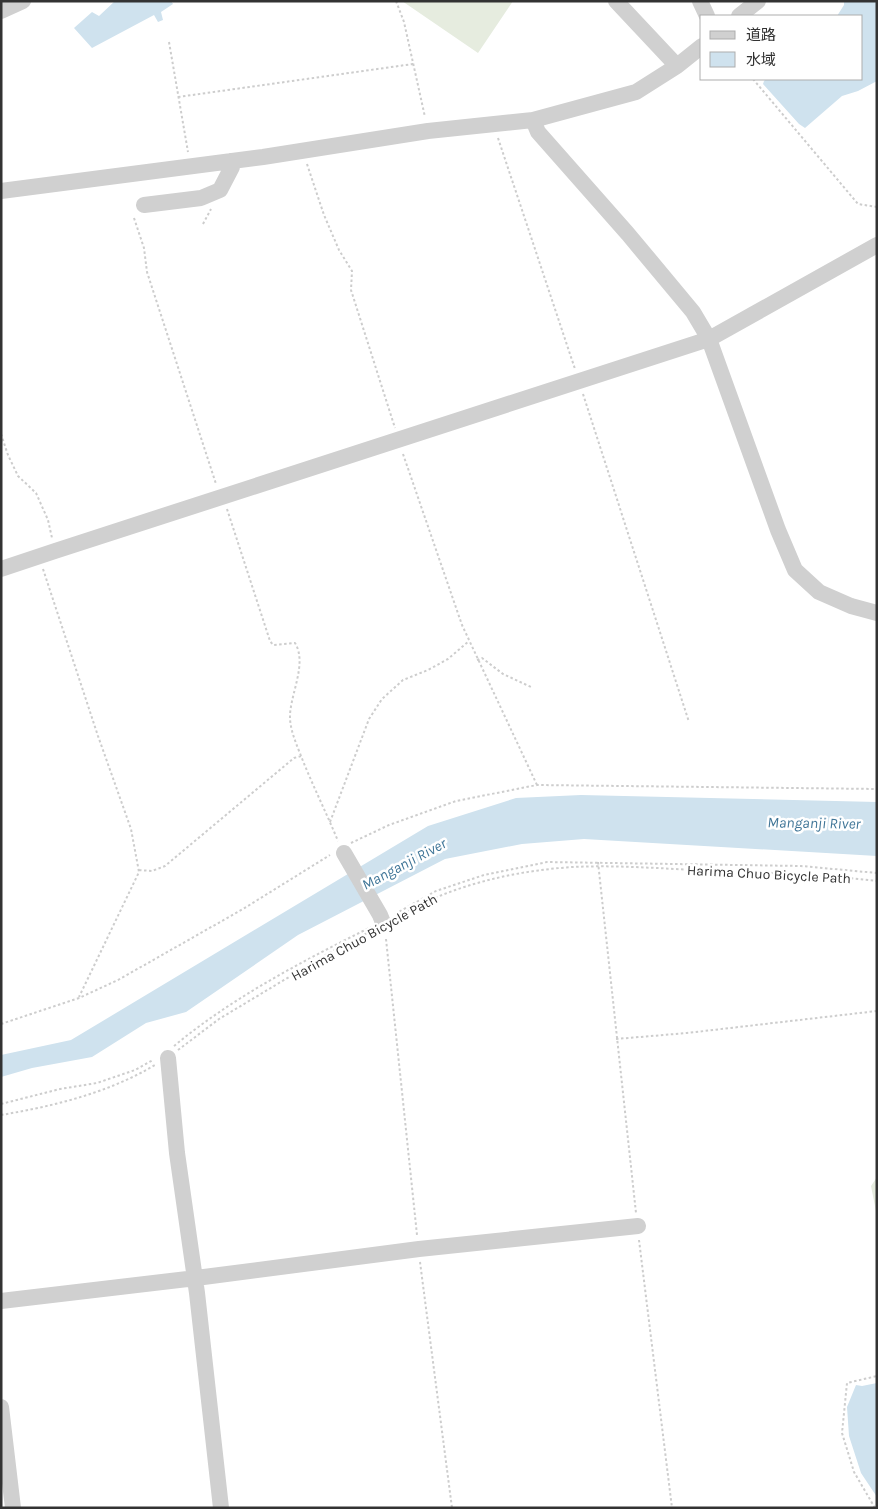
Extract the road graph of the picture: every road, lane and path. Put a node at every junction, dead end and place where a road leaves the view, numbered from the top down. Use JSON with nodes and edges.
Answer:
{"nodes":[{"id":1,"x":23,"y":1,"type":"edge"},
{"id":2,"x":396,"y":1,"type":"edge"},
{"id":3,"x":616,"y":1,"type":"edge"},
{"id":4,"x":700,"y":1,"type":"edge"},
{"id":5,"x":758,"y":1,"type":"edge"},
{"id":6,"x":1,"y":11,"type":"edge"},
{"id":7,"x":707,"y":15,"type":"edge"},
{"id":8,"x":739,"y":15,"type":"edge"},
{"id":9,"x":169,"y":42,"type":"dead end"},
{"id":10,"x":700,"y":48,"type":"edge"},
{"id":11,"x":414,"y":64,"type":"junction"},
{"id":12,"x":677,"y":66,"type":"junction"},
{"id":13,"x":754,"y":80,"type":"edge"},
{"id":14,"x":178,"y":97,"type":"junction"},
{"id":15,"x":533,"y":120,"type":"junction"},
{"id":16,"x":493,"y":124,"type":"junction"},
{"id":17,"x":428,"y":131,"type":"junction"},
{"id":18,"x":305,"y":151,"type":"junction"},
{"id":19,"x":231,"y":161,"type":"junction"},
{"id":20,"x":190,"y":166,"type":"junction"},
{"id":21,"x":1,"y":191,"type":"edge"},
{"id":22,"x":144,"y":205,"type":"dead end"},
{"id":23,"x":877,"y":207,"type":"edge"},
{"id":24,"x":134,"y":218,"type":"dead end"},
{"id":25,"x":877,"y":245,"type":"edge"},
{"id":26,"x":709,"y":339,"type":"junction"},
{"id":27,"x":579,"y":382,"type":"junction"},
{"id":28,"x":1,"y":434,"type":"edge"},
{"id":29,"x":398,"y":440,"type":"junction"},
{"id":30,"x":222,"y":498,"type":"junction"},
{"id":31,"x":55,"y":550,"type":"junction"},
{"id":32,"x":39,"y":557,"type":"junction"},
{"id":33,"x":1,"y":570,"type":"edge"},
{"id":34,"x":877,"y":613,"type":"edge"},
{"id":35,"x":469,"y":641,"type":"junction"},
{"id":36,"x":477,"y":660,"type":"junction"},
{"id":37,"x":530,"y":686,"type":"dead end"},
{"id":38,"x":689,"y":722,"type":"dead end"},
{"id":39,"x":301,"y":756,"type":"junction"},
{"id":40,"x":537,"y":785,"type":"junction"},
{"id":41,"x":877,"y":789,"type":"edge"},
{"id":42,"x":330,"y":822,"type":"junction"},
{"id":43,"x":342,"y":850,"type":"junction"},
{"id":44,"x":598,"y":862,"type":"junction"},
{"id":45,"x":598,"y":867,"type":"junction"},
{"id":46,"x":139,"y":870,"type":"junction"},
{"id":47,"x":877,"y":874,"type":"edge"},
{"id":48,"x":877,"y":881,"type":"edge"},
{"id":49,"x":382,"y":920,"type":"junction"},
{"id":50,"x":79,"y":998,"type":"junction"},
{"id":51,"x":877,"y":1011,"type":"edge"},
{"id":52,"x":1,"y":1024,"type":"edge"},
{"id":53,"x":616,"y":1039,"type":"junction"},
{"id":54,"x":167,"y":1054,"type":"junction"},
{"id":55,"x":1,"y":1104,"type":"edge"},
{"id":56,"x":1,"y":1115,"type":"edge"},
{"id":57,"x":638,"y":1226,"type":"junction"},
{"id":58,"x":419,"y":1249,"type":"junction"},
{"id":59,"x":196,"y":1278,"type":"junction"},
{"id":60,"x":1,"y":1301,"type":"edge"},
{"id":61,"x":877,"y":1376,"type":"edge"},
{"id":62,"x":1,"y":1407,"type":"edge"},
{"id":63,"x":6,"y":1493,"type":"edge"},
{"id":64,"x":13,"y":1508,"type":"edge"},
{"id":65,"x":221,"y":1508,"type":"edge"},
{"id":66,"x":452,"y":1508,"type":"edge"},
{"id":67,"x":672,"y":1508,"type":"edge"},
{"id":68,"x":876,"y":1508,"type":"edge"}],
"edges":[{"from":1,"to":6,"type":"street"},
{"from":2,"to":11,"type":"path"},
{"from":3,"to":12,"type":"street"},
{"from":4,"to":7,"type":"street"},
{"from":5,"to":8,"type":"street"},
{"from":9,"to":14,"type":"path"},
{"from":10,"to":12,"type":"street"},
{"from":11,"to":14,"type":"path"},
{"from":11,"to":17,"type":"path"},
{"from":12,"to":15,"type":"street"},
{"from":13,"to":23,"type":"path"},
{"from":14,"to":20,"type":"path"},
{"from":15,"to":16,"type":"street"},
{"from":15,"to":26,"type":"street"},
{"from":16,"to":17,"type":"street"},
{"from":16,"to":27,"type":"path"},
{"from":17,"to":18,"type":"street"},
{"from":18,"to":19,"type":"street"},
{"from":18,"to":29,"type":"path"},
{"from":19,"to":20,"type":"street"},
{"from":19,"to":22,"type":"street"},
{"from":20,"to":21,"type":"street"},
{"from":24,"to":30,"type":"path"},
{"from":25,"to":26,"type":"street"},
{"from":26,"to":27,"type":"street"},
{"from":26,"to":34,"type":"street"},
{"from":27,"to":29,"type":"street"},
{"from":27,"to":38,"type":"path"},
{"from":28,"to":31,"type":"path"},
{"from":29,"to":30,"type":"street"},
{"from":29,"to":35,"type":"path"},
{"from":30,"to":31,"type":"street"},
{"from":30,"to":39,"type":"path"},
{"from":31,"to":32,"type":"street"},
{"from":32,"to":33,"type":"street"},
{"from":32,"to":46,"type":"path"},
{"from":35,"to":36,"type":"path"},
{"from":35,"to":42,"type":"path"},
{"from":36,"to":37,"type":"path"},
{"from":36,"to":40,"type":"path"},
{"from":39,"to":42,"type":"path"},
{"from":39,"to":46,"type":"path"},
{"from":40,"to":41,"type":"path"},
{"from":40,"to":43,"type":"path"},
{"from":42,"to":43,"type":"path"},
{"from":43,"to":49,"type":"street"},
{"from":43,"to":50,"type":"path"},
{"from":44,"to":45,"type":"path"},
{"from":44,"to":47,"type":"path"},
{"from":44,"to":49,"type":"path"},
{"from":45,"to":48,"type":"path","name":"Harima Chuo Bicycle Path"},
{"from":45,"to":49,"type":"path","name":"Harima Chuo Bicycle Path"},
{"from":45,"to":53,"type":"path"},
{"from":46,"to":50,"type":"path"},
{"from":49,"to":54,"type":"path","name":"Harima Chuo Bicycle Path"},
{"from":49,"to":54,"type":"path"},
{"from":49,"to":58,"type":"path"},
{"from":50,"to":52,"type":"path"},
{"from":51,"to":53,"type":"path"},
{"from":53,"to":57,"type":"path"},
{"from":54,"to":55,"type":"path"},
{"from":54,"to":56,"type":"path","name":"Harima Chuo Bicycle Path"},
{"from":54,"to":59,"type":"street"},
{"from":57,"to":58,"type":"street"},
{"from":57,"to":67,"type":"path"},
{"from":58,"to":59,"type":"street"},
{"from":58,"to":66,"type":"path"},
{"from":59,"to":60,"type":"street"},
{"from":59,"to":65,"type":"street"},
{"from":61,"to":68,"type":"path"},
{"from":62,"to":63,"type":"street"},
{"from":63,"to":64,"type":"street"}]}
